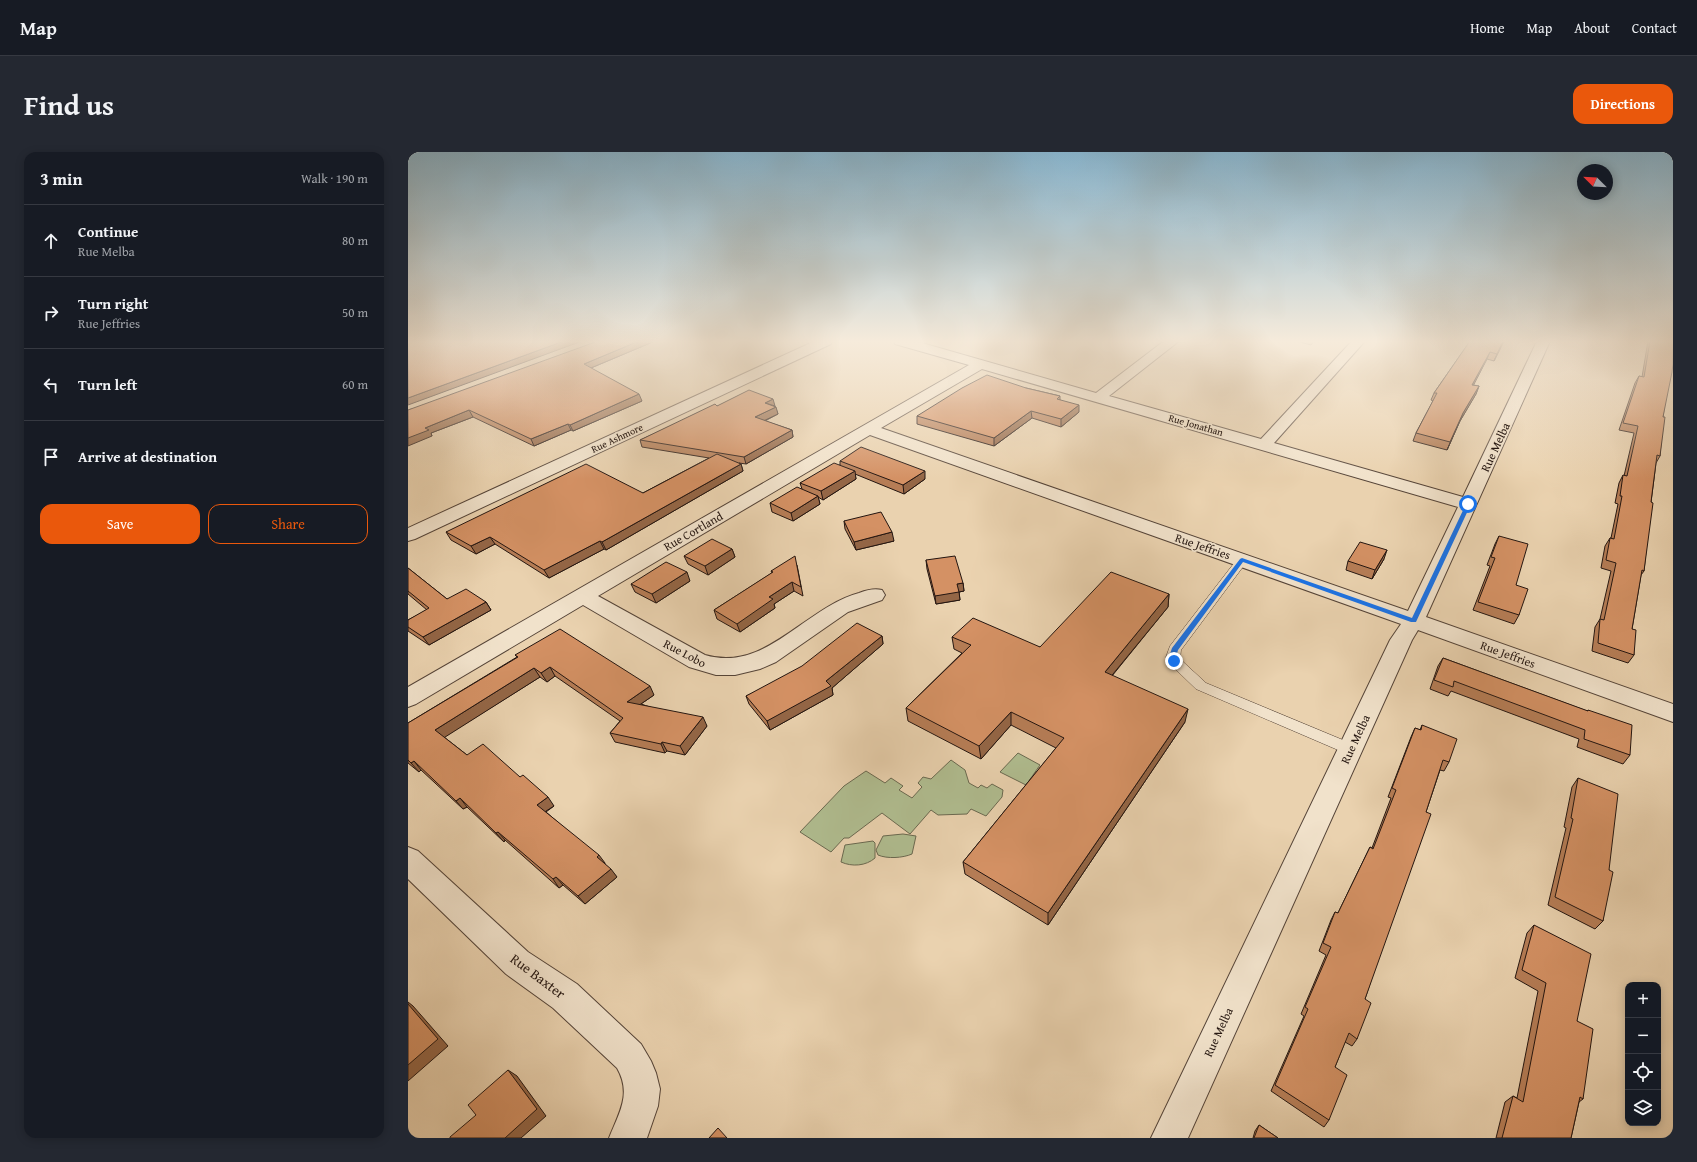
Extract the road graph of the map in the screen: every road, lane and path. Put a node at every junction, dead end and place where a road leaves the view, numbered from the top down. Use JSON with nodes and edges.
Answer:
{"nodes":[{"id":1,"x":727,"y":387,"type":"edge"},
{"id":2,"x":939,"y":387,"type":"edge"},
{"id":3,"x":1059,"y":387,"type":"edge"},
{"id":4,"x":1112,"y":387,"type":"edge"},
{"id":5,"x":1317,"y":387,"type":"edge"},
{"id":6,"x":1523,"y":387,"type":"edge"},
{"id":7,"x":1098,"y":398,"type":"junction"},
{"id":8,"x":868,"y":429,"type":"junction"},
{"id":9,"x":1264,"y":445,"type":"junction"},
{"id":10,"x":1468,"y":504,"type":"junction"},
{"id":11,"x":408,"y":535,"type":"edge"},
{"id":12,"x":1242,"y":560,"type":"junction"},
{"id":13,"x":875,"y":595,"type":"dead end"},
{"id":14,"x":583,"y":596,"type":"junction"},
{"id":15,"x":1413,"y":621,"type":"junction"},
{"id":16,"x":408,"y":698,"type":"edge"},
{"id":17,"x":1673,"y":713,"type":"edge"},
{"id":18,"x":1350,"y":749,"type":"junction"},
{"id":19,"x":408,"y":860,"type":"edge"},
{"id":20,"x":627,"y":1138,"type":"edge"},
{"id":21,"x":1169,"y":1138,"type":"edge"}],
"edges":[{"from":1,"to":11,"type":"street","name":"Rue Ashmore"},
{"from":2,"to":8,"type":"street","name":"Rue Cortland"},
{"from":3,"to":7,"type":"street","name":"Rue Jonathan"},
{"from":4,"to":7,"type":"street"},
{"from":5,"to":9,"type":"street"},
{"from":6,"to":10,"type":"street","name":"Rue Melba"},
{"from":7,"to":9,"type":"street","name":"Rue Jonathan"},
{"from":8,"to":12,"type":"street","name":"Rue Jeffries"},
{"from":8,"to":14,"type":"street","name":"Rue Cortland"},
{"from":9,"to":10,"type":"street","name":"Rue Jonathan"},
{"from":10,"to":15,"type":"street","name":"Rue Melba"},
{"from":12,"to":15,"type":"street","name":"Rue Jeffries"},
{"from":12,"to":18,"type":"lane"},
{"from":13,"to":14,"type":"street","name":"Rue Lobo"},
{"from":14,"to":16,"type":"street","name":"Rue Cortland"},
{"from":15,"to":17,"type":"street","name":"Rue Jeffries"},
{"from":15,"to":18,"type":"street","name":"Rue Melba"},
{"from":18,"to":21,"type":"street","name":"Rue Melba"},
{"from":19,"to":20,"type":"street","name":"Rue Baxter"}]}
